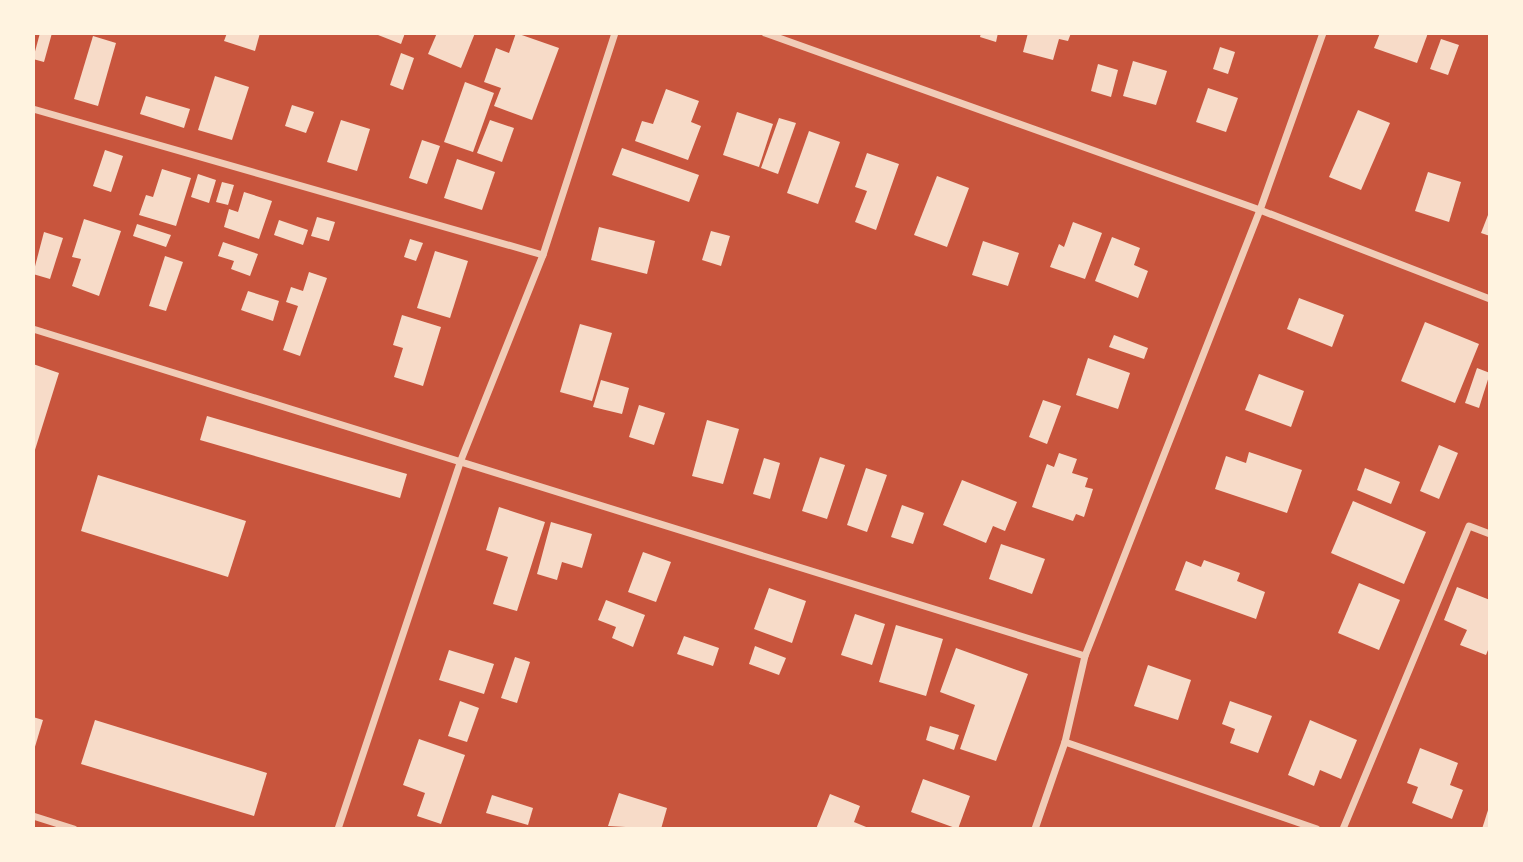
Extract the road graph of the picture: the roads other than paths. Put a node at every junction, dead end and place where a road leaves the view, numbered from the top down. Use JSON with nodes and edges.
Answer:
{"nodes":[{"id":1,"x":615,"y":33,"type":"edge"},
{"id":2,"x":765,"y":33,"type":"edge"},
{"id":3,"x":1323,"y":33,"type":"edge"},
{"id":4,"x":33,"y":108,"type":"edge"},
{"id":5,"x":1260,"y":210,"type":"junction"},
{"id":6,"x":543,"y":255,"type":"junction"},
{"id":7,"x":1490,"y":299,"type":"edge"},
{"id":8,"x":33,"y":329,"type":"edge"},
{"id":9,"x":461,"y":460,"type":"junction"},
{"id":10,"x":1490,"y":534,"type":"edge"},
{"id":11,"x":1085,"y":656,"type":"junction"},
{"id":12,"x":1065,"y":742,"type":"junction"},
{"id":13,"x":33,"y":816,"type":"edge"},
{"id":14,"x":61,"y":827,"type":"edge"},
{"id":15,"x":74,"y":829,"type":"edge"},
{"id":16,"x":338,"y":829,"type":"edge"},
{"id":17,"x":1035,"y":829,"type":"edge"},
{"id":18,"x":1317,"y":829,"type":"edge"},
{"id":19,"x":1343,"y":829,"type":"edge"}],
"edges":[{"from":1,"to":6,"type":"street"},
{"from":2,"to":5,"type":"street"},
{"from":3,"to":5,"type":"street"},
{"from":4,"to":6,"type":"street"},
{"from":5,"to":7,"type":"street"},
{"from":5,"to":11,"type":"street"},
{"from":6,"to":9,"type":"street"},
{"from":8,"to":9,"type":"street"},
{"from":9,"to":11,"type":"street"},
{"from":9,"to":16,"type":"street"},
{"from":10,"to":19,"type":"street"},
{"from":11,"to":12,"type":"street"},
{"from":12,"to":17,"type":"street"},
{"from":12,"to":18,"type":"street"},
{"from":13,"to":14,"type":"street"},
{"from":14,"to":15,"type":"street"}]}
